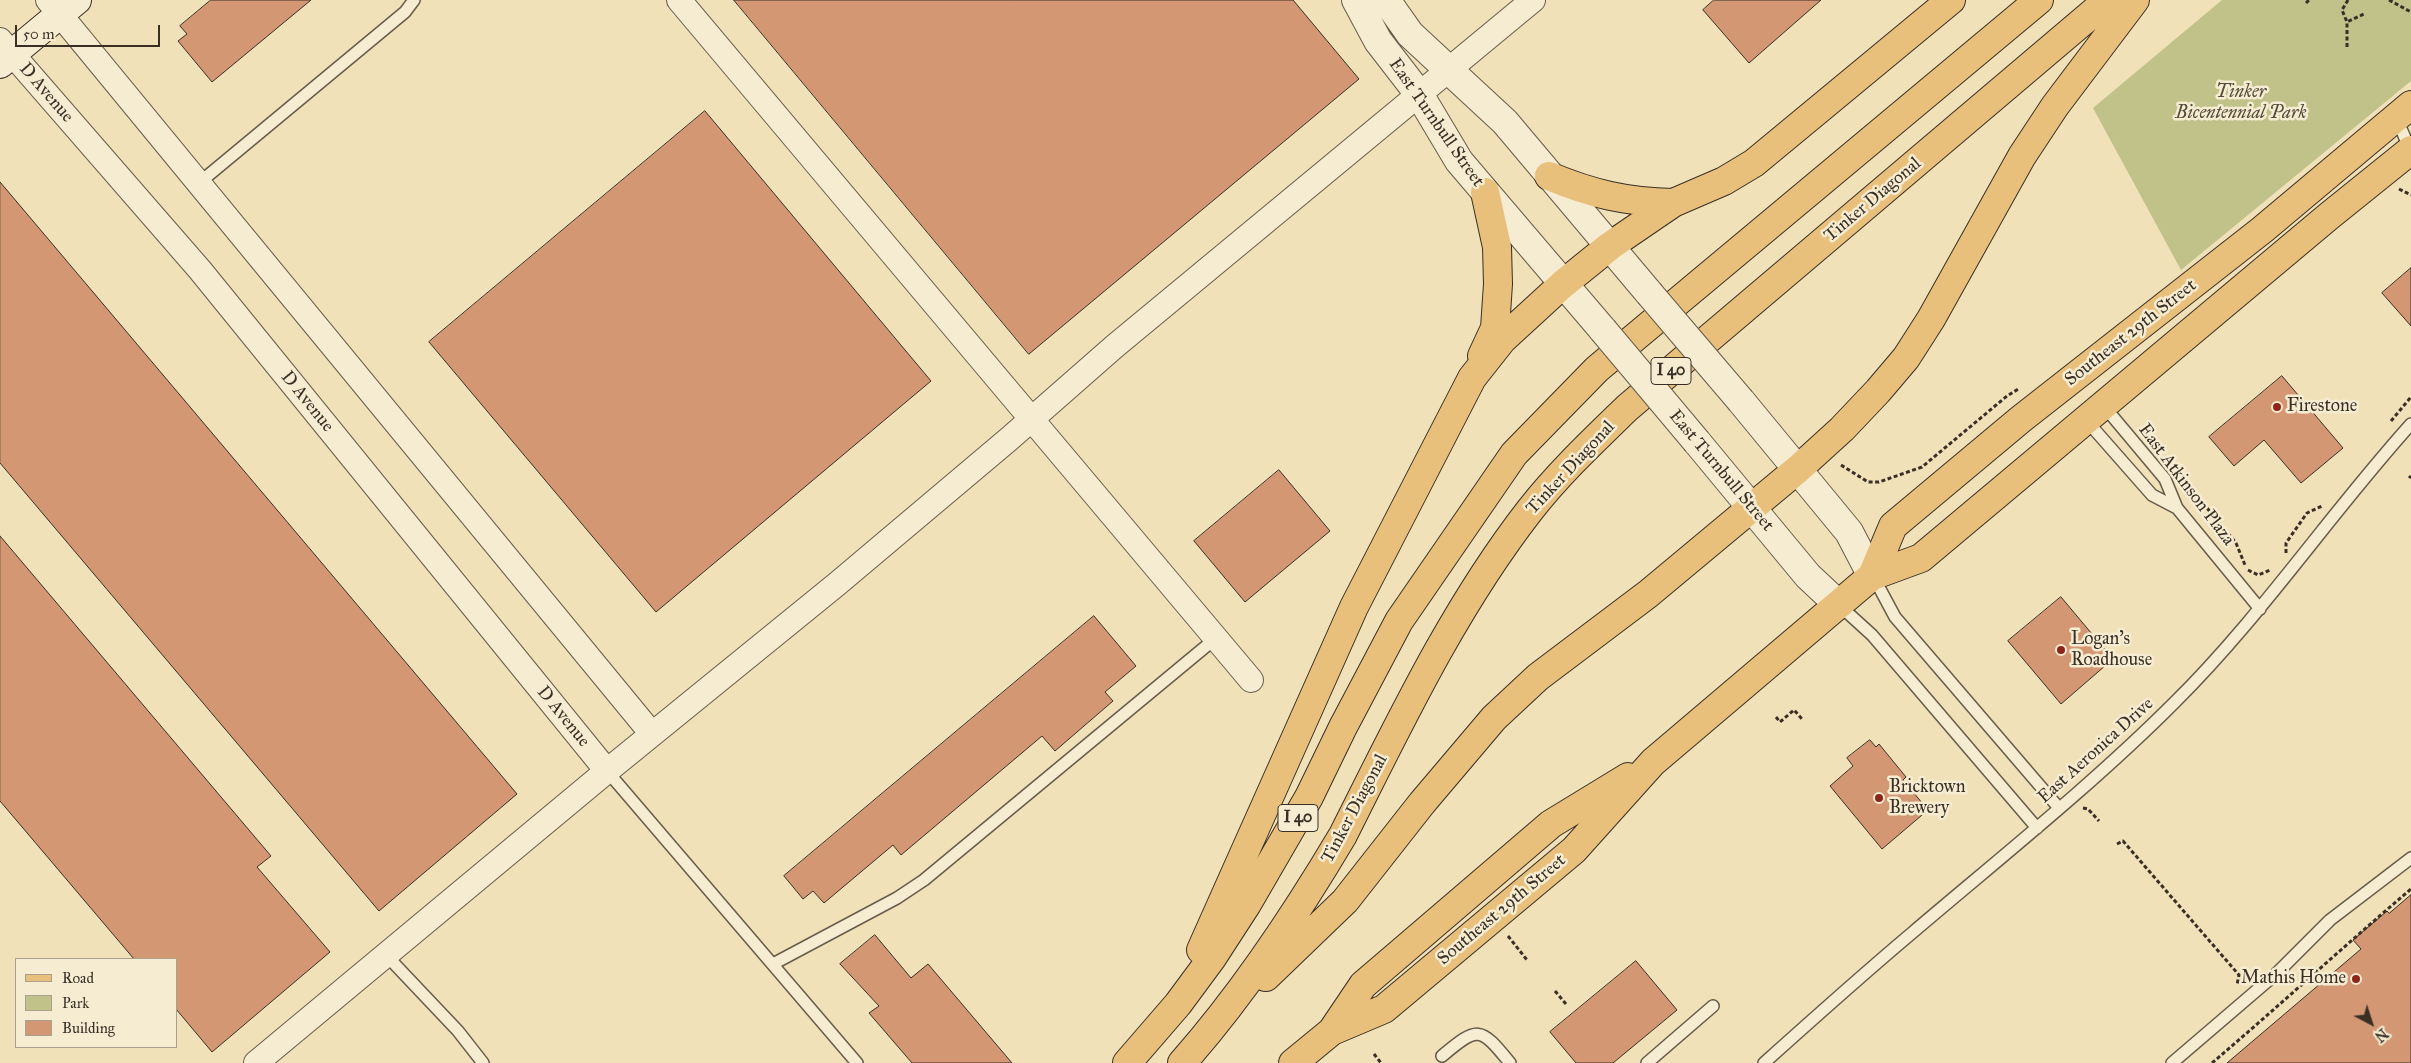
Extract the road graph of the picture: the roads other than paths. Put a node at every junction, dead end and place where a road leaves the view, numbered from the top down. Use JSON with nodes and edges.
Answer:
{"nodes":[{"id":1,"x":414,"y":0,"type":"edge"},
{"id":2,"x":679,"y":0,"type":"edge"},
{"id":3,"x":1356,"y":0,"type":"edge"},
{"id":4,"x":1386,"y":0,"type":"edge"},
{"id":5,"x":1533,"y":0,"type":"edge"},
{"id":6,"x":1951,"y":0,"type":"edge"},
{"id":7,"x":2040,"y":0,"type":"edge"},
{"id":8,"x":2108,"y":0,"type":"edge"},
{"id":9,"x":2135,"y":0,"type":"edge"},
{"id":10,"x":62,"y":5,"type":"edge"},
{"id":11,"x":4,"y":53,"type":"edge"},
{"id":12,"x":1448,"y":70,"type":"junction"},
{"id":13,"x":1419,"y":94,"type":"junction"},
{"id":14,"x":2406,"y":115,"type":"edge"},
{"id":15,"x":2411,"y":151,"type":"edge"},
{"id":16,"x":1549,"y":176,"type":"junction"},
{"id":17,"x":199,"y":183,"type":"junction"},
{"id":18,"x":1485,"y":192,"type":"junction"},
{"id":19,"x":1673,"y":203,"type":"junction"},
{"id":20,"x":1610,"y":246,"type":"junction"},
{"id":21,"x":1563,"y":284,"type":"junction"},
{"id":22,"x":1472,"y":378,"type":"junction"},
{"id":23,"x":2095,"y":412,"type":"junction"},
{"id":24,"x":1032,"y":419,"type":"junction"},
{"id":25,"x":2411,"y":424,"type":"edge"},
{"id":26,"x":1798,"y":469,"type":"junction"},
{"id":27,"x":1751,"y":508,"type":"junction"},
{"id":28,"x":2176,"y":508,"type":"junction"},
{"id":29,"x":1872,"y":576,"type":"junction"},
{"id":30,"x":1839,"y":605,"type":"junction"},
{"id":31,"x":2260,"y":609,"type":"junction"},
{"id":32,"x":1216,"y":638,"type":"junction"},
{"id":33,"x":1251,"y":680,"type":"dead end"},
{"id":34,"x":652,"y":734,"type":"junction"},
{"id":35,"x":607,"y":771,"type":"junction"},
{"id":36,"x":2059,"y":808,"type":"junction"},
{"id":37,"x":2037,"y":828,"type":"junction"},
{"id":38,"x":2411,"y":858,"type":"edge"},
{"id":39,"x":386,"y":955,"type":"junction"},
{"id":40,"x":773,"y":964,"type":"junction"},
{"id":41,"x":1178,"y":1004,"type":"junction"},
{"id":42,"x":1713,"y":1006,"type":"dead end"},
{"id":43,"x":1209,"y":1032,"type":"junction"},
{"id":44,"x":1312,"y":1051,"type":"edge"},
{"id":45,"x":1442,"y":1056,"type":"dead end"},
{"id":46,"x":256,"y":1063,"type":"edge"},
{"id":47,"x":483,"y":1063,"type":"edge"},
{"id":48,"x":857,"y":1063,"type":"edge"},
{"id":49,"x":1127,"y":1063,"type":"edge"},
{"id":50,"x":1182,"y":1063,"type":"edge"},
{"id":51,"x":1510,"y":1063,"type":"edge"},
{"id":52,"x":1647,"y":1063,"type":"edge"},
{"id":53,"x":1764,"y":1063,"type":"edge"},
{"id":54,"x":2172,"y":1063,"type":"edge"}],
"edges":[{"from":1,"to":17,"type":"lane"},
{"from":2,"to":24,"type":"street"},
{"from":3,"to":13,"type":"street","name":"East Turnbull Street"},
{"from":4,"to":12,"type":"street","name":"East Turnbull Street"},
{"from":5,"to":12,"type":"street"},
{"from":6,"to":19,"type":"main road"},
{"from":7,"to":41,"type":"main road","number":"I 40"},
{"from":8,"to":43,"type":"main road","name":"Tinker Diagonal","number":"I 40"},
{"from":9,"to":26,"type":"main road"},
{"from":10,"to":11,"type":"street"},
{"from":10,"to":17,"type":"street"},
{"from":11,"to":35,"type":"street","name":"D Avenue"},
{"from":12,"to":13,"type":"street"},
{"from":12,"to":16,"type":"street","name":"East Turnbull Street"},
{"from":13,"to":18,"type":"street","name":"East Turnbull Street"},
{"from":13,"to":24,"type":"street"},
{"from":14,"to":15,"type":"lane"},
{"from":14,"to":29,"type":"main road","name":"Southeast 29th Street"},
{"from":15,"to":23,"type":"main road","name":"Southeast 29th Street"},
{"from":16,"to":19,"type":"main road"},
{"from":16,"to":20,"type":"street","name":"East Turnbull Street"},
{"from":17,"to":34,"type":"street"},
{"from":18,"to":21,"type":"street","name":"East Turnbull Street"},
{"from":18,"to":22,"type":"main road"},
{"from":19,"to":20,"type":"main road"},
{"from":20,"to":21,"type":"main road"},
{"from":20,"to":26,"type":"street","name":"East Turnbull Street","bridge":true},
{"from":21,"to":22,"type":"main road"},
{"from":21,"to":27,"type":"street","name":"East Turnbull Street","bridge":true},
{"from":22,"to":41,"type":"main road"},
{"from":23,"to":28,"type":"lane","name":"East Atkinson Plaza"},
{"from":23,"to":28,"type":"lane"},
{"from":23,"to":29,"type":"main road","name":"Southeast 29th Street"},
{"from":24,"to":32,"type":"street"},
{"from":24,"to":34,"type":"street"},
{"from":25,"to":31,"type":"lane","name":"East Aeronica Drive"},
{"from":26,"to":27,"type":"main road"},
{"from":26,"to":29,"type":"street","name":"East Turnbull Street"},
{"from":27,"to":30,"type":"street","name":"East Turnbull Street"},
{"from":27,"to":43,"type":"main road"},
{"from":28,"to":31,"type":"lane","name":"East Atkinson Plaza"},
{"from":29,"to":30,"type":"main road","name":"Southeast 29th Street"},
{"from":29,"to":36,"type":"lane","name":"East Turnbull Street"},
{"from":30,"to":37,"type":"lane","name":"East Turnbull Street"},
{"from":30,"to":44,"type":"main road","name":"Southeast 29th Street"},
{"from":31,"to":36,"type":"lane","name":"East Aeronica Drive"},
{"from":32,"to":33,"type":"street"},
{"from":32,"to":40,"type":"lane"},
{"from":34,"to":35,"type":"street"},
{"from":35,"to":39,"type":"street"},
{"from":35,"to":40,"type":"lane"},
{"from":36,"to":37,"type":"lane","name":"East Aeronica Drive"},
{"from":37,"to":53,"type":"lane","name":"East Aeronica Drive"},
{"from":38,"to":54,"type":"lane"},
{"from":39,"to":46,"type":"street"},
{"from":39,"to":47,"type":"lane"},
{"from":40,"to":48,"type":"lane"},
{"from":41,"to":49,"type":"main road","number":"I 40"},
{"from":42,"to":52,"type":"lane"},
{"from":43,"to":50,"type":"main road","name":"Tinker Diagonal","number":"I 40"},
{"from":45,"to":51,"type":"lane"}]}
